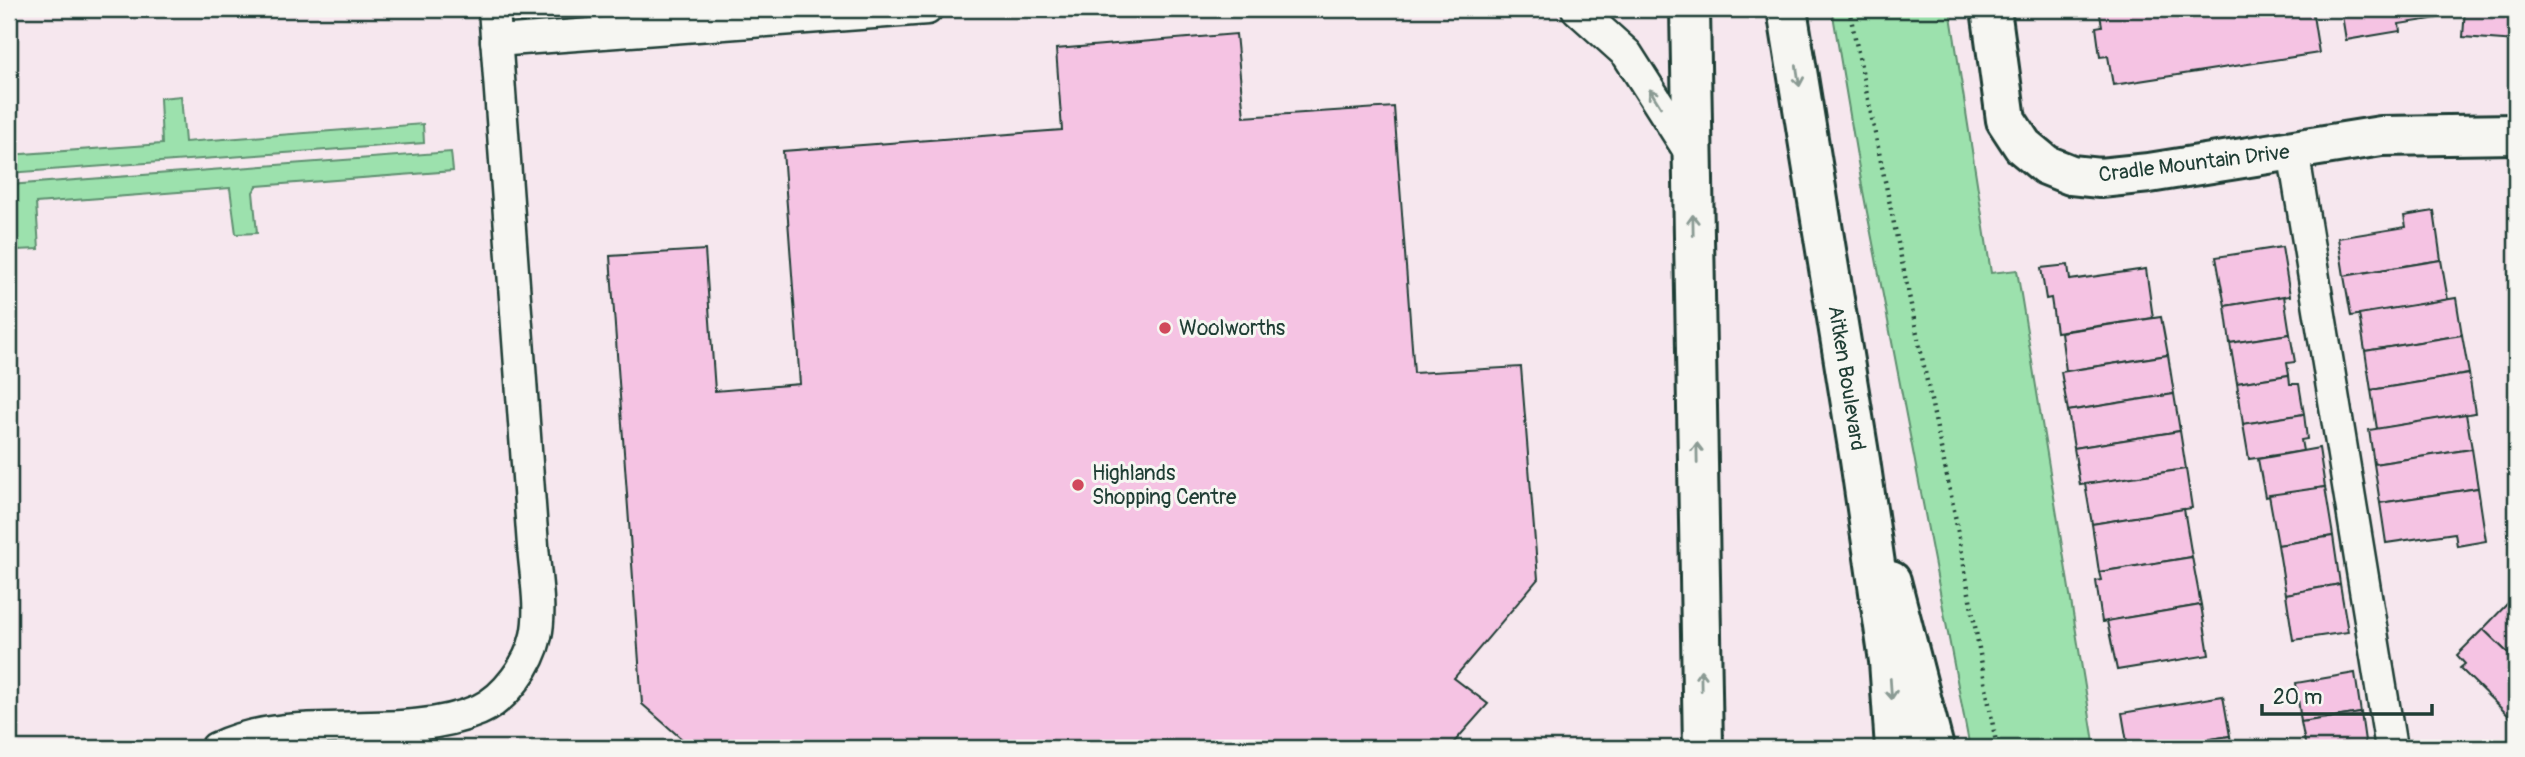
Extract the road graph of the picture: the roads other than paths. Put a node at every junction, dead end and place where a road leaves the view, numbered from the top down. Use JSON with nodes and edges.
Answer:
{"nodes":[{"id":1,"x":494,"y":9,"type":"edge"},
{"id":2,"x":927,"y":9,"type":"edge"},
{"id":3,"x":1577,"y":9,"type":"edge"},
{"id":4,"x":1690,"y":9,"type":"edge"},
{"id":5,"x":1787,"y":9,"type":"edge"},
{"id":6,"x":1991,"y":9,"type":"edge"},
{"id":7,"x":496,"y":41,"type":"junction"},
{"id":8,"x":2516,"y":134,"type":"edge"},
{"id":9,"x":2293,"y":150,"type":"junction"},
{"id":10,"x":1692,"y":156,"type":"junction"},
{"id":11,"x":1860,"y":460,"type":"junction"},
{"id":12,"x":216,"y":748,"type":"edge"},
{"id":13,"x":1703,"y":748,"type":"edge"},
{"id":14,"x":1895,"y":748,"type":"edge"},
{"id":15,"x":1934,"y":748,"type":"edge"},
{"id":16,"x":2391,"y":748,"type":"edge"}],
"edges":[{"from":1,"to":7,"type":"lane"},
{"from":2,"to":7,"type":"lane"},
{"from":10,"to":3,"type":"lane","one_way":true},
{"from":4,"to":10,"type":"main road"},
{"from":5,"to":11,"type":"main road","name":"Aitken Boulevard","one_way":true},
{"from":6,"to":9,"type":"main road","name":"Cradle Mountain Drive"},
{"from":7,"to":12,"type":"lane"},
{"from":8,"to":9,"type":"main road","name":"Cradle Mountain Drive"},
{"from":9,"to":16,"type":"lane"},
{"from":13,"to":10,"type":"main road","one_way":true},
{"from":11,"to":14,"type":"main road","name":"Aitken Boulevard","one_way":true},
{"from":11,"to":15,"type":"main road"}]}
